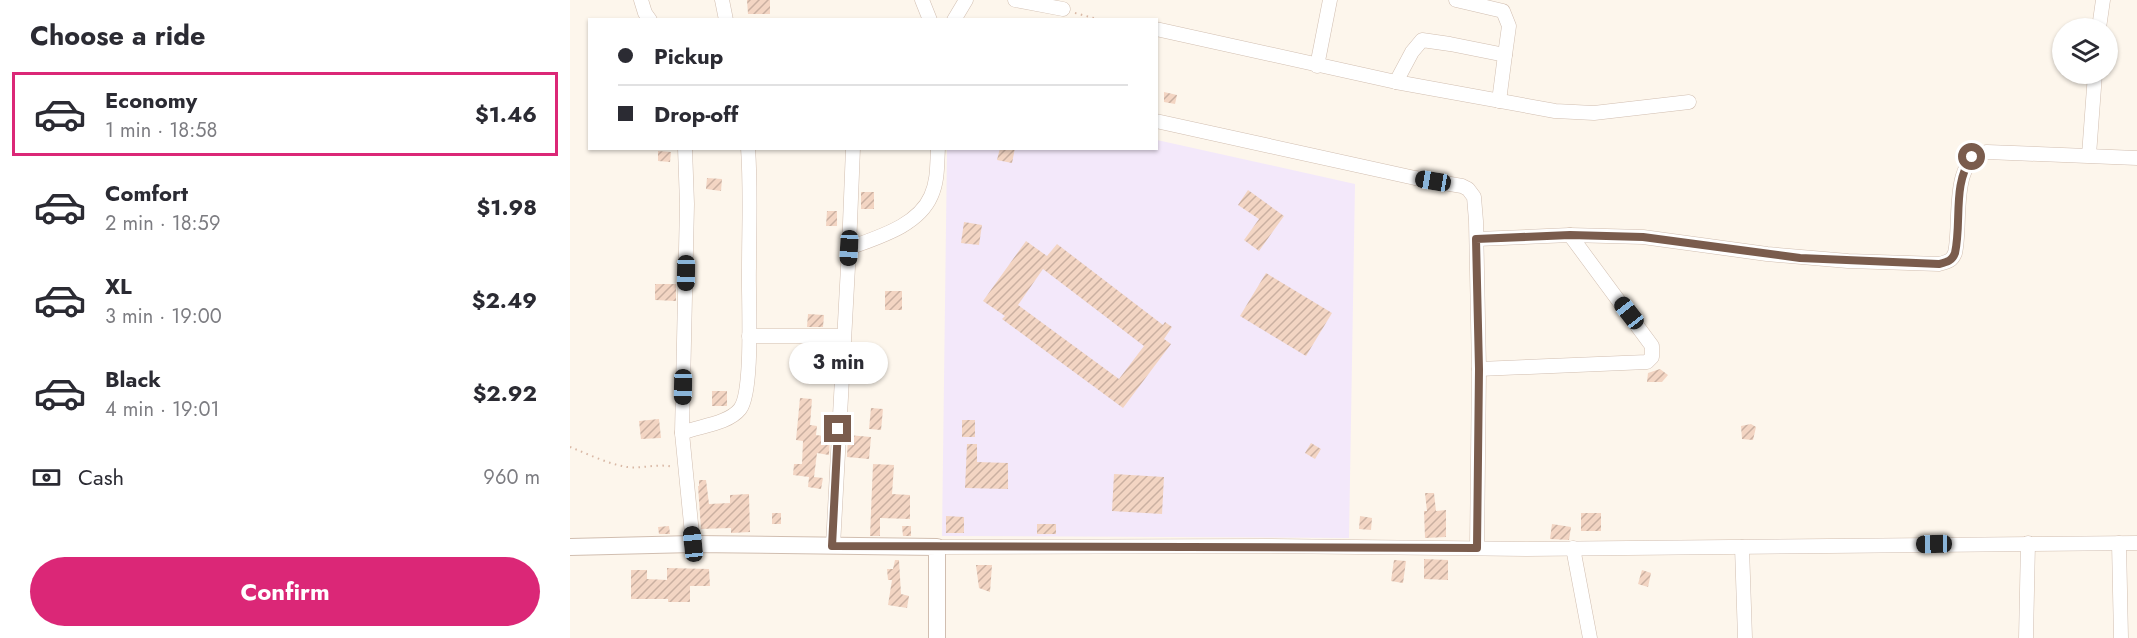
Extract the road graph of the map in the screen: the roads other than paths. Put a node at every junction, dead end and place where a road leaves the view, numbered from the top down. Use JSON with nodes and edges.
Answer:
{"nodes":[{"id":1,"x":641,"y":0,"type":"edge"},
{"id":2,"x":722,"y":0,"type":"edge"},
{"id":3,"x":922,"y":0,"type":"edge"},
{"id":4,"x":966,"y":0,"type":"edge"},
{"id":5,"x":1015,"y":0,"type":"edge"},
{"id":6,"x":1330,"y":0,"type":"edge"},
{"id":7,"x":1456,"y":0,"type":"edge"},
{"id":8,"x":2103,"y":0,"type":"edge"},
{"id":9,"x":1063,"y":9,"type":"road end"},
{"id":10,"x":649,"y":18,"type":"edge"},
{"id":11,"x":726,"y":18,"type":"edge"},
{"id":12,"x":929,"y":18,"type":"edge"},
{"id":13,"x":955,"y":18,"type":"edge"},
{"id":14,"x":2100,"y":18,"type":"edge"},
{"id":15,"x":1158,"y":29,"type":"edge"},
{"id":16,"x":1505,"y":55,"type":"junction"},
{"id":17,"x":1317,"y":66,"type":"junction"},
{"id":18,"x":1396,"y":82,"type":"junction"},
{"id":19,"x":2094,"y":84,"type":"edge"},
{"id":20,"x":1499,"y":101,"type":"junction"},
{"id":21,"x":1689,"y":102,"type":"dead end"},
{"id":22,"x":1158,"y":121,"type":"edge"},
{"id":23,"x":685,"y":150,"type":"edge"},
{"id":24,"x":748,"y":150,"type":"edge"},
{"id":25,"x":853,"y":150,"type":"edge"},
{"id":26,"x":938,"y":150,"type":"edge"},
{"id":27,"x":2089,"y":155,"type":"junction"},
{"id":28,"x":2137,"y":158,"type":"edge"},
{"id":29,"x":1570,"y":235,"type":"junction"},
{"id":30,"x":1476,"y":239,"type":"junction"},
{"id":31,"x":849,"y":248,"type":"junction"},
{"id":32,"x":749,"y":336,"type":"junction"},
{"id":33,"x":843,"y":336,"type":"junction"},
{"id":34,"x":1479,"y":369,"type":"junction"},
{"id":35,"x":682,"y":433,"type":"junction"},
{"id":36,"x":2028,"y":543,"type":"junction"},
{"id":37,"x":2119,"y":543,"type":"junction"},
{"id":38,"x":2137,"y":543,"type":"edge"},
{"id":39,"x":693,"y":544,"type":"junction"},
{"id":40,"x":832,"y":546,"type":"junction"},
{"id":41,"x":1742,"y":546,"type":"junction"},
{"id":42,"x":570,"y":547,"type":"edge"},
{"id":43,"x":937,"y":547,"type":"junction"},
{"id":44,"x":1477,"y":548,"type":"junction"},
{"id":45,"x":1573,"y":548,"type":"junction"},
{"id":46,"x":937,"y":638,"type":"edge"},
{"id":47,"x":1590,"y":638,"type":"edge"},
{"id":48,"x":1745,"y":638,"type":"edge"},
{"id":49,"x":2026,"y":638,"type":"edge"},
{"id":50,"x":2121,"y":638,"type":"edge"}],
"edges":[{"from":1,"to":10,"type":"street"},
{"from":2,"to":11,"type":"street"},
{"from":3,"to":12,"type":"street"},
{"from":4,"to":13,"type":"street"},
{"from":5,"to":9,"type":"street"},
{"from":6,"to":17,"type":"street"},
{"from":7,"to":16,"type":"street"},
{"from":8,"to":14,"type":"street"},
{"from":15,"to":17,"type":"street"},
{"from":16,"to":18,"type":"street"},
{"from":16,"to":20,"type":"street"},
{"from":17,"to":18,"type":"street"},
{"from":18,"to":20,"type":"street"},
{"from":19,"to":27,"type":"street"},
{"from":20,"to":21,"type":"street"},
{"from":22,"to":30,"type":"street"},
{"from":23,"to":35,"type":"street"},
{"from":24,"to":32,"type":"street"},
{"from":25,"to":31,"type":"street"},
{"from":26,"to":31,"type":"street"},
{"from":27,"to":28,"type":"street"},
{"from":27,"to":29,"type":"street"},
{"from":29,"to":30,"type":"street"},
{"from":29,"to":34,"type":"street"},
{"from":30,"to":34,"type":"street"},
{"from":31,"to":33,"type":"street"},
{"from":32,"to":33,"type":"street"},
{"from":32,"to":35,"type":"street"},
{"from":33,"to":40,"type":"street"},
{"from":34,"to":44,"type":"street"},
{"from":35,"to":39,"type":"street"},
{"from":36,"to":37,"type":"street"},
{"from":36,"to":41,"type":"street"},
{"from":36,"to":49,"type":"street"},
{"from":37,"to":38,"type":"street"},
{"from":37,"to":50,"type":"street"},
{"from":39,"to":40,"type":"street"},
{"from":39,"to":42,"type":"street"},
{"from":40,"to":43,"type":"street"},
{"from":41,"to":45,"type":"street"},
{"from":41,"to":48,"type":"street"},
{"from":43,"to":44,"type":"street"},
{"from":43,"to":46,"type":"street"},
{"from":44,"to":45,"type":"street"},
{"from":45,"to":47,"type":"street"}]}
